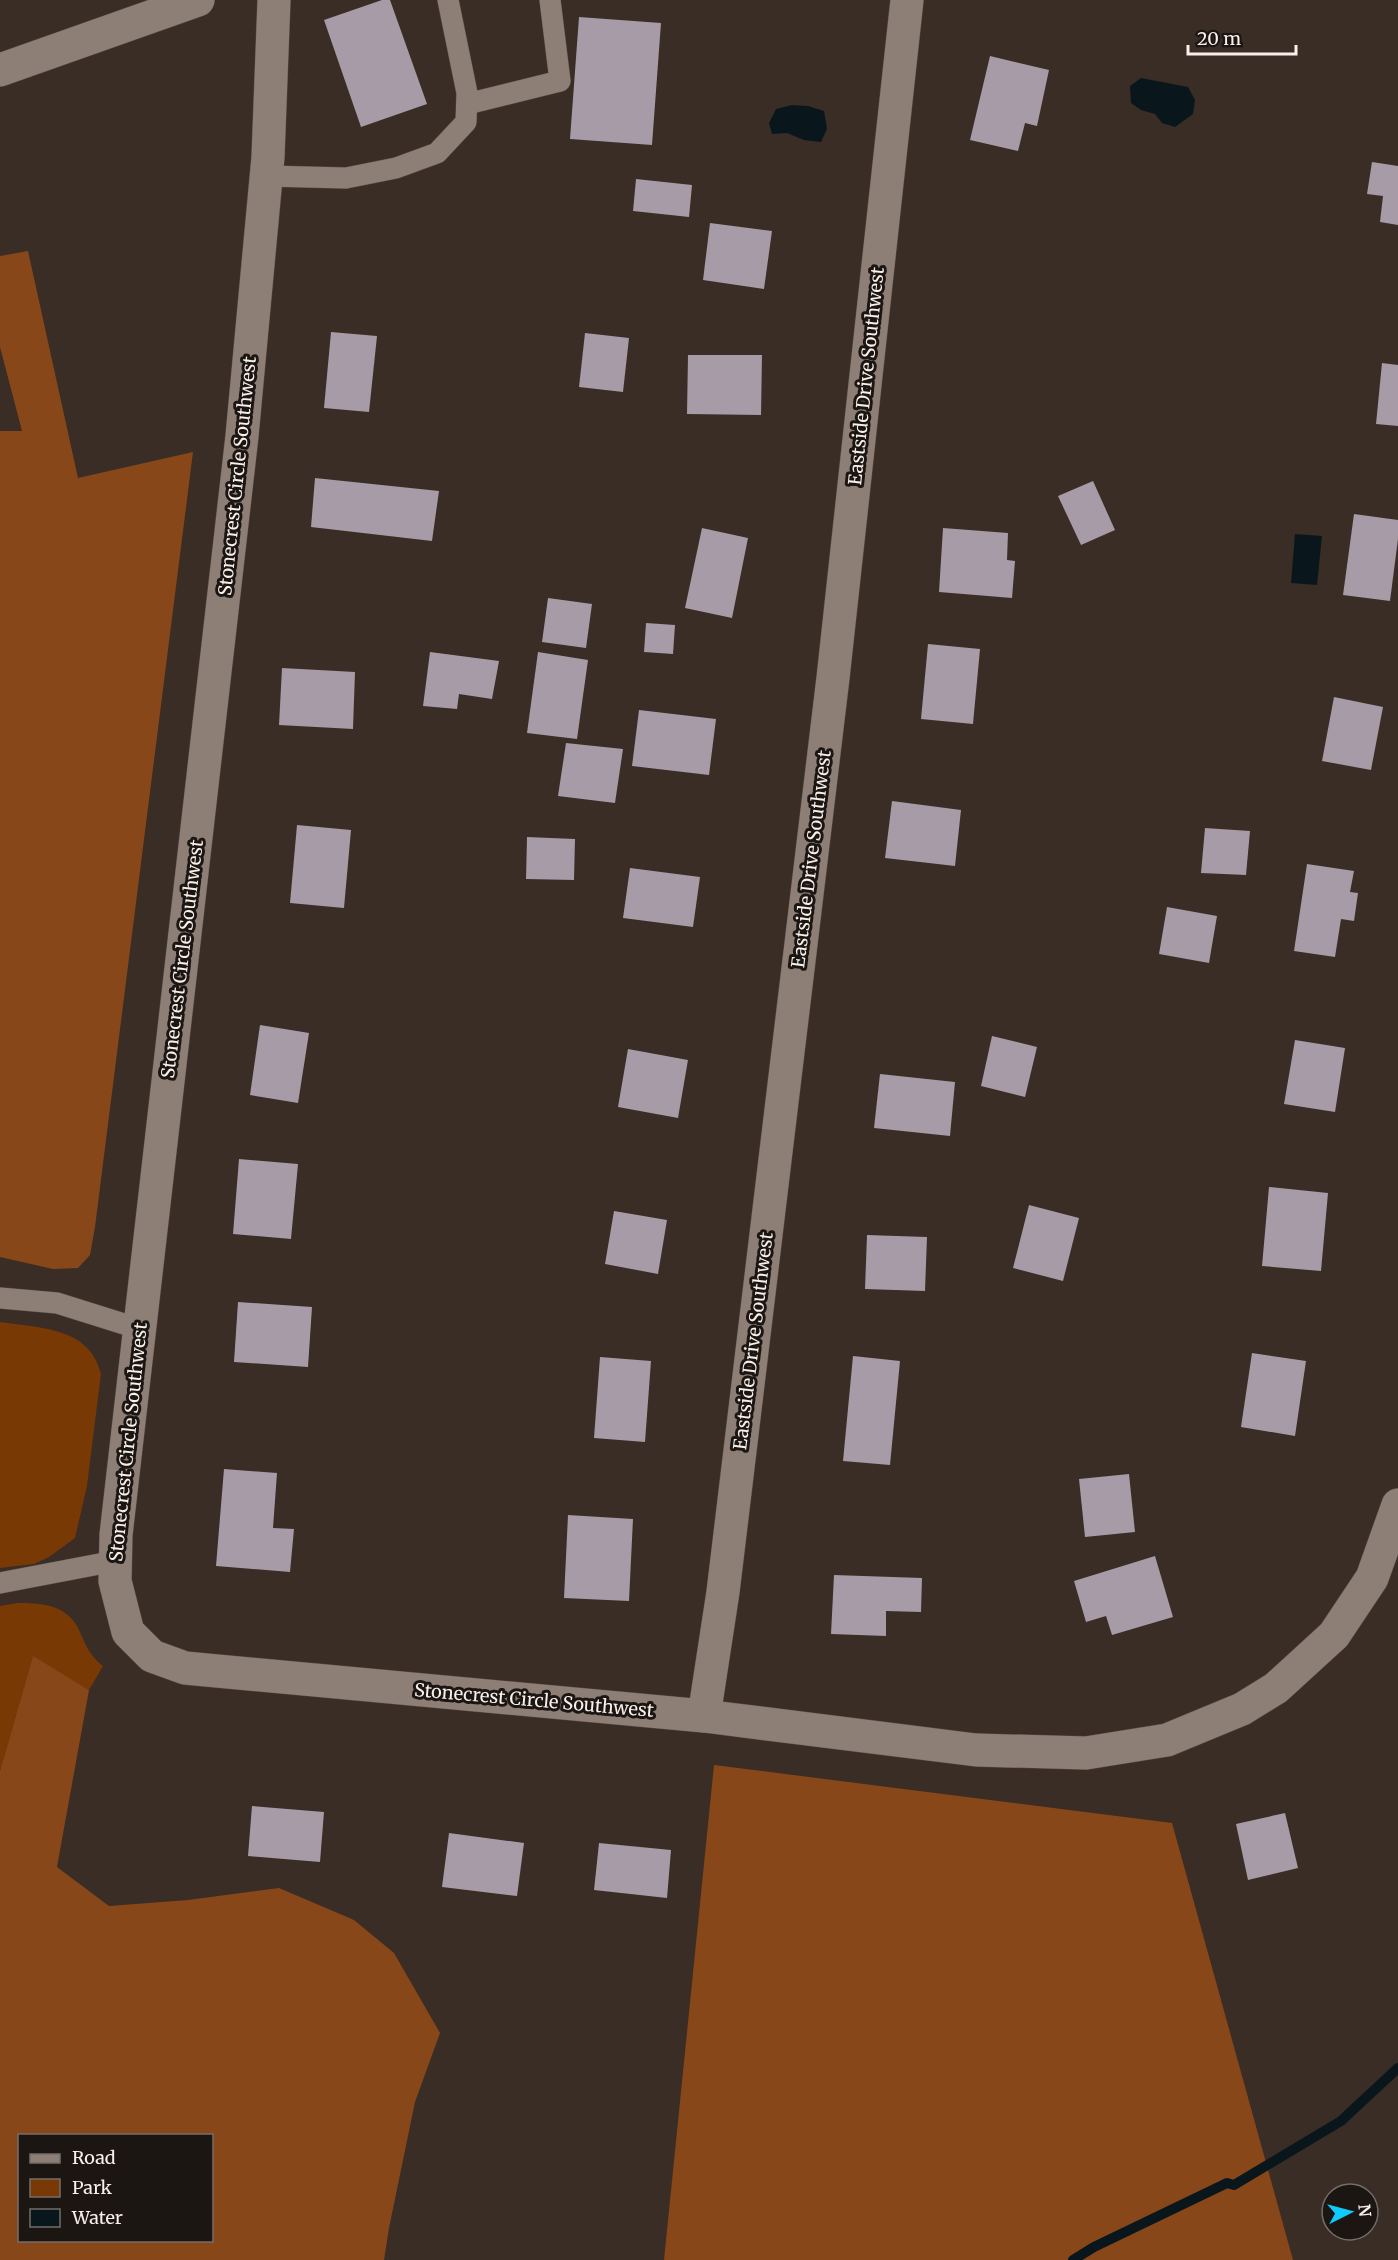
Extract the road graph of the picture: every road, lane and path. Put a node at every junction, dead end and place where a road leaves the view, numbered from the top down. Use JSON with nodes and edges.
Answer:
{"nodes":[{"id":1,"x":198,"y":0,"type":"edge"},
{"id":2,"x":274,"y":0,"type":"edge"},
{"id":3,"x":448,"y":0,"type":"edge"},
{"id":4,"x":550,"y":0,"type":"edge"},
{"id":5,"x":907,"y":0,"type":"edge"},
{"id":6,"x":0,"y":70,"type":"edge"},
{"id":7,"x":467,"y":104,"type":"junction"},
{"id":8,"x":267,"y":176,"type":"junction"},
{"id":9,"x":0,"y":1298,"type":"edge"},
{"id":10,"x":140,"y":1329,"type":"junction"},
{"id":11,"x":1398,"y":1506,"type":"edge"},
{"id":12,"x":115,"y":1561,"type":"junction"},
{"id":13,"x":0,"y":1582,"type":"edge"},
{"id":14,"x":704,"y":1716,"type":"junction"}],
"edges":[{"from":1,"to":6,"type":"street"},
{"from":2,"to":8,"type":"street","name":"Stonecrest Circle Southwest"},
{"from":3,"to":7,"type":"lane"},
{"from":4,"to":7,"type":"lane"},
{"from":5,"to":14,"type":"street","name":"Eastside Drive Southwest"},
{"from":7,"to":8,"type":"lane"},
{"from":8,"to":10,"type":"street","name":"Stonecrest Circle Southwest"},
{"from":9,"to":10,"type":"lane"},
{"from":10,"to":12,"type":"street","name":"Stonecrest Circle Southwest"},
{"from":11,"to":14,"type":"street","name":"Stonecrest Circle Southwest"},
{"from":12,"to":13,"type":"lane"},
{"from":12,"to":14,"type":"street","name":"Stonecrest Circle Southwest"}]}
